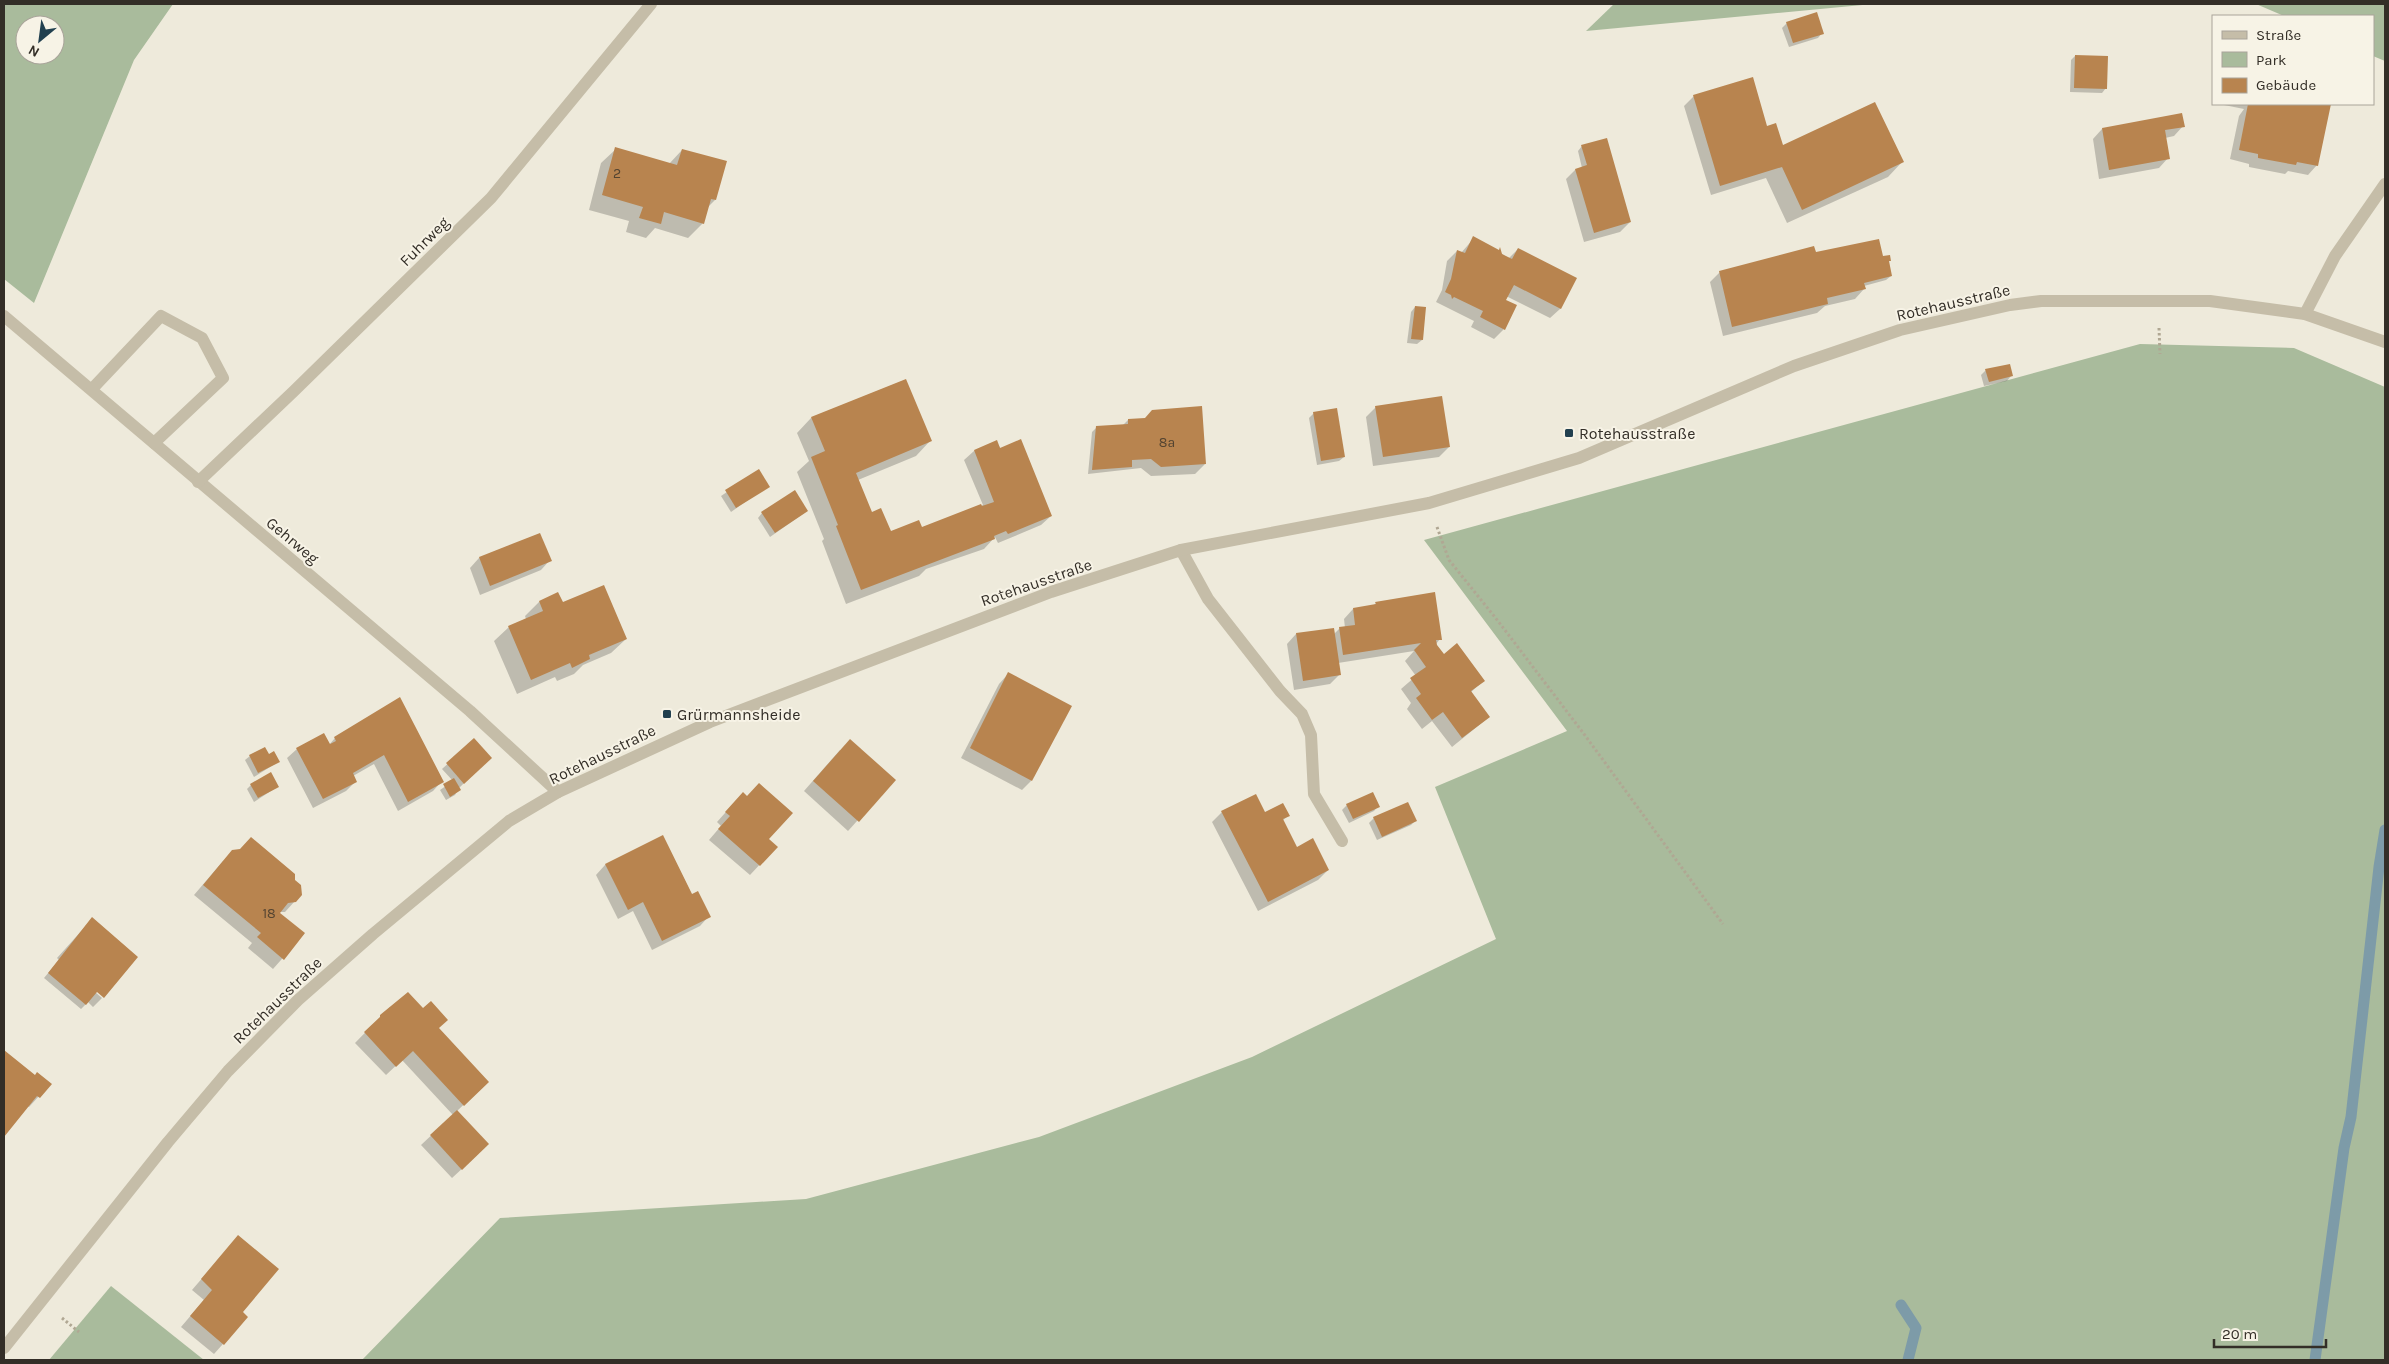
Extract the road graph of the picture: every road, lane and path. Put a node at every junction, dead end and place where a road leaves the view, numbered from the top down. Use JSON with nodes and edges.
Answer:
{"nodes":[{"id":1,"x":651,"y":4,"type":"edge"},
{"id":2,"x":2385,"y":184,"type":"edge"},
{"id":3,"x":2305,"y":314,"type":"junction"},
{"id":4,"x":4,"y":316,"type":"edge"},
{"id":5,"x":2385,"y":342,"type":"edge"},
{"id":6,"x":92,"y":389,"type":"junction"},
{"id":7,"x":154,"y":443,"type":"junction"},
{"id":8,"x":198,"y":482,"type":"junction"},
{"id":9,"x":1429,"y":503,"type":"junction"},
{"id":10,"x":1181,"y":550,"type":"junction"},
{"id":11,"x":558,"y":792,"type":"junction"},
{"id":12,"x":1342,"y":841,"type":"dead end"},
{"id":13,"x":1723,"y":924,"type":"dead end"},
{"id":14,"x":4,"y":1348,"type":"edge"}],
"edges":[{"from":1,"to":8,"type":"street","name":"Fuhrweg"},
{"from":2,"to":3,"type":"street"},
{"from":3,"to":5,"type":"street","name":"Rotehausstraße"},
{"from":3,"to":9,"type":"street","name":"Rotehausstraße"},
{"from":4,"to":6,"type":"street","name":"Gehrweg"},
{"from":6,"to":7,"type":"street","name":"Gehrweg"},
{"from":6,"to":7,"type":"street"},
{"from":7,"to":8,"type":"street","name":"Gehrweg"},
{"from":8,"to":11,"type":"street","name":"Gehrweg"},
{"from":9,"to":10,"type":"street","name":"Rotehausstraße"},
{"from":9,"to":13,"type":"path"},
{"from":10,"to":11,"type":"street","name":"Rotehausstraße"},
{"from":10,"to":12,"type":"street"},
{"from":11,"to":14,"type":"street","name":"Rotehausstraße"}]}
